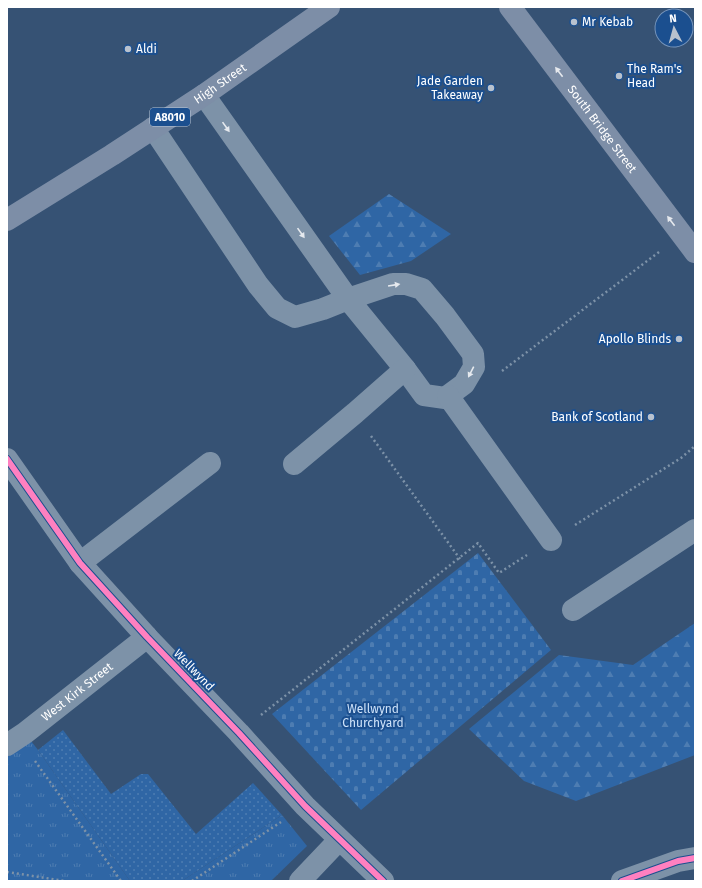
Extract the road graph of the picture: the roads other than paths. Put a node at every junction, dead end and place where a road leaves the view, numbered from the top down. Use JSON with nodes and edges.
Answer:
{"nodes":[{"id":1,"x":329,"y":7,"type":"edge"},
{"id":2,"x":510,"y":7,"type":"edge"},
{"id":3,"x":204,"y":95,"type":"junction"},
{"id":4,"x":153,"y":128,"type":"junction"},
{"id":5,"x":7,"y":220,"type":"edge"},
{"id":6,"x":695,"y":252,"type":"edge"},
{"id":7,"x":348,"y":299,"type":"junction"},
{"id":8,"x":404,"y":369,"type":"junction"},
{"id":9,"x":448,"y":396,"type":"junction"},
{"id":10,"x":7,"y":459,"type":"edge"},
{"id":11,"x":210,"y":463,"type":"dead end"},
{"id":12,"x":294,"y":464,"type":"dead end"},
{"id":13,"x":695,"y":530,"type":"edge"},
{"id":14,"x":551,"y":540,"type":"road end"},
{"id":15,"x":80,"y":564,"type":"junction"},
{"id":16,"x":573,"y":610,"type":"dead end"},
{"id":17,"x":147,"y":637,"type":"junction"},
{"id":18,"x":13,"y":742,"type":"edge"},
{"id":19,"x":339,"y":840,"type":"junction"},
{"id":20,"x":695,"y":858,"type":"edge"},
{"id":21,"x":300,"y":881,"type":"edge"},
{"id":22,"x":383,"y":881,"type":"edge"},
{"id":23,"x":622,"y":881,"type":"edge"}],
"edges":[{"from":1,"to":3,"type":"main road","name":"High Street","number":"A8010"},
{"from":6,"to":2,"type":"main road","name":"South Bridge Street","one_way":true},
{"from":3,"to":4,"type":"main road","name":"High Street","number":"A8010"},
{"from":3,"to":7,"type":"street","one_way":true},
{"from":4,"to":5,"type":"main road","name":"High Street","number":"A8010"},
{"from":4,"to":7,"type":"street"},
{"from":7,"to":8,"type":"street"},
{"from":7,"to":9,"type":"street","one_way":true},
{"from":8,"to":9,"type":"street"},
{"from":8,"to":12,"type":"street"},
{"from":9,"to":14,"type":"street"},
{"from":10,"to":15,"type":"street","name":"Wellwynd"},
{"from":11,"to":15,"type":"street"},
{"from":13,"to":16,"type":"street"},
{"from":15,"to":17,"type":"street","name":"Wellwynd"},
{"from":17,"to":18,"type":"street","name":"West Kirk Street"},
{"from":17,"to":19,"type":"street","name":"Wellwynd"},
{"from":19,"to":21,"type":"street"},
{"from":19,"to":22,"type":"street","name":"Wellwynd"},
{"from":20,"to":23,"type":"street"}]}
